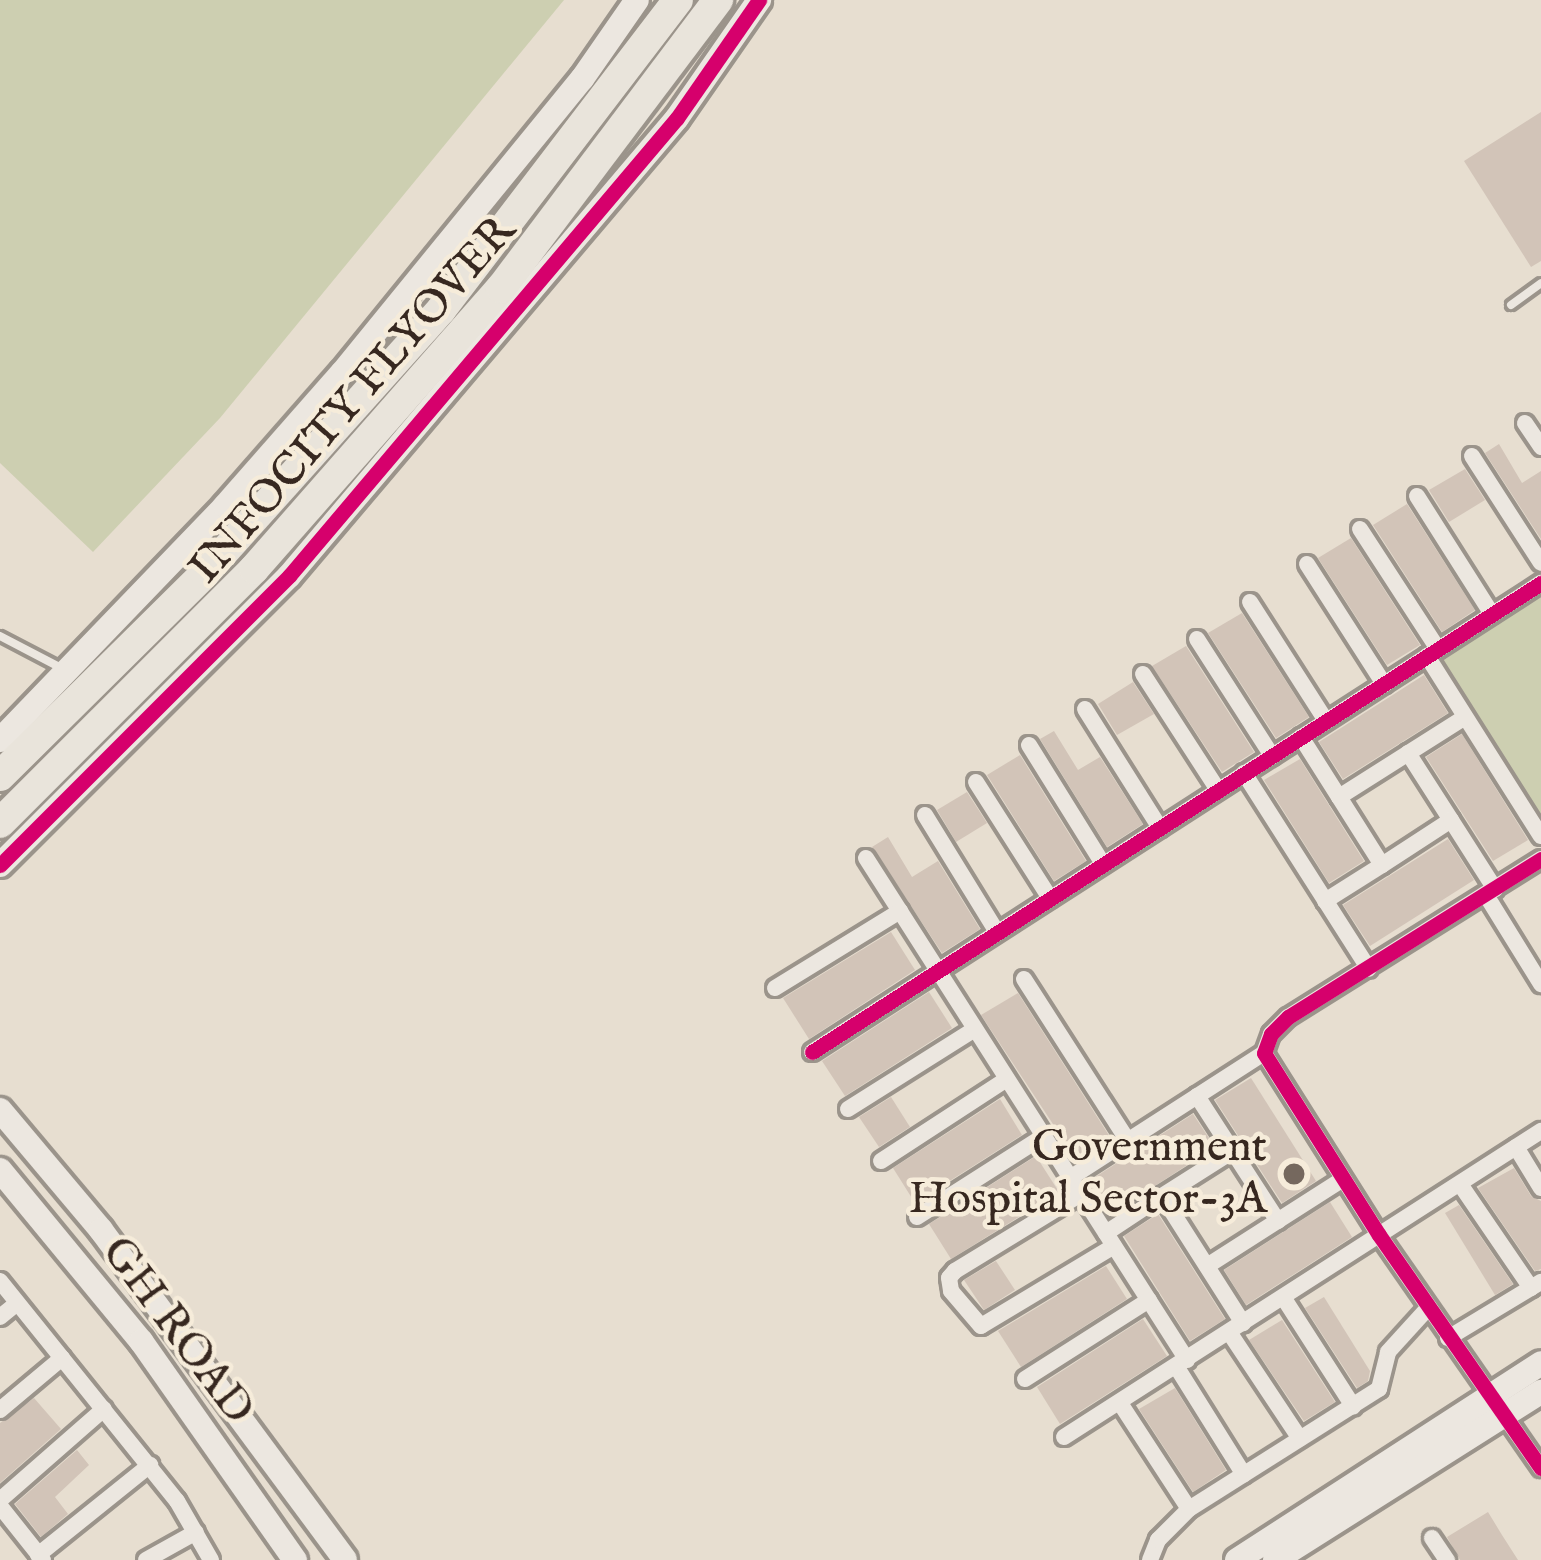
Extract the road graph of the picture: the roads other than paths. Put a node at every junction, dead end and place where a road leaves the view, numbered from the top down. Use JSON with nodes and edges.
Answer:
{"nodes":[{"id":1,"x":637,"y":0,"type":"edge"},
{"id":2,"x":678,"y":0,"type":"edge"},
{"id":3,"x":718,"y":0,"type":"edge"},
{"id":4,"x":759,"y":0,"type":"edge"},
{"id":5,"x":1541,"y":283,"type":"edge"},
{"id":6,"x":1511,"y":305,"type":"dead end"},
{"id":7,"x":1525,"y":422,"type":"dead end"},
{"id":8,"x":1541,"y":447,"type":"edge"},
{"id":9,"x":1472,"y":456,"type":"dead end"},
{"id":10,"x":1417,"y":496,"type":"dead end"},
{"id":11,"x":1360,"y":529,"type":"dead end"},
{"id":12,"x":1541,"y":563,"type":"edge"},
{"id":13,"x":1307,"y":564,"type":"dead end"},
{"id":14,"x":1541,"y":583,"type":"edge"},
{"id":15,"x":1250,"y":602,"type":"dead end"},
{"id":16,"x":1492,"y":614,"type":"junction"},
{"id":17,"x":0,"y":636,"type":"edge"},
{"id":18,"x":1197,"y":639,"type":"dead end"},
{"id":19,"x":1432,"y":653,"type":"junction"},
{"id":20,"x":67,"y":671,"type":"junction"},
{"id":21,"x":1143,"y":674,"type":"dead end"},
{"id":22,"x":1384,"y":684,"type":"junction"},
{"id":23,"x":1085,"y":709,"type":"dead end"},
{"id":24,"x":1465,"y":717,"type":"junction"},
{"id":25,"x":1326,"y":721,"type":"junction"},
{"id":26,"x":1301,"y":737,"type":"junction"},
{"id":27,"x":0,"y":740,"type":"edge"},
{"id":28,"x":1029,"y":746,"type":"dead end"},
{"id":29,"x":1408,"y":753,"type":"junction"},
{"id":30,"x":1272,"y":756,"type":"junction"},
{"id":31,"x":1244,"y":773,"type":"junction"},
{"id":32,"x":0,"y":776,"type":"edge"},
{"id":33,"x":976,"y":782,"type":"dead end"},
{"id":34,"x":1218,"y":790,"type":"junction"},
{"id":35,"x":1339,"y":797,"type":"junction"},
{"id":36,"x":925,"y":815,"type":"dead end"},
{"id":37,"x":1451,"y":820,"type":"junction"},
{"id":38,"x":0,"y":823,"type":"edge"},
{"id":39,"x":1160,"y":828,"type":"junction"},
{"id":40,"x":1541,"y":836,"type":"edge"},
{"id":41,"x":866,"y":858,"type":"dead end"},
{"id":42,"x":1541,"y":860,"type":"edge"},
{"id":43,"x":1103,"y":864,"type":"junction"},
{"id":44,"x":0,"y":865,"type":"edge"},
{"id":45,"x":1382,"y":865,"type":"junction"},
{"id":46,"x":1490,"y":892,"type":"junction"},
{"id":47,"x":1050,"y":898,"type":"junction"},
{"id":48,"x":1325,"y":901,"type":"junction"},
{"id":49,"x":900,"y":910,"type":"junction"},
{"id":50,"x":997,"y":932,"type":"junction"},
{"id":51,"x":1369,"y":969,"type":"junction"},
{"id":52,"x":938,"y":970,"type":"junction"},
{"id":53,"x":1024,"y":979,"type":"dead end"},
{"id":54,"x":1541,"y":984,"type":"edge"},
{"id":55,"x":775,"y":988,"type":"dead end"},
{"id":56,"x":975,"y":1029,"type":"junction"},
{"id":57,"x":812,"y":1052,"type":"dead end"},
{"id":58,"x":1264,"y":1054,"type":"junction"},
{"id":59,"x":1007,"y":1079,"type":"junction"},
{"id":60,"x":1198,"y":1096,"type":"junction"},
{"id":61,"x":848,"y":1109,"type":"dead end"},
{"id":62,"x":0,"y":1110,"type":"edge"},
{"id":63,"x":1541,"y":1131,"type":"edge"},
{"id":64,"x":1044,"y":1136,"type":"junction"},
{"id":65,"x":1127,"y":1141,"type":"junction"},
{"id":66,"x":1516,"y":1147,"type":"junction"},
{"id":67,"x":1233,"y":1151,"type":"junction"},
{"id":68,"x":881,"y":1161,"type":"dead end"},
{"id":69,"x":0,"y":1170,"type":"edge"},
{"id":70,"x":1070,"y":1178,"type":"junction"},
{"id":71,"x":1342,"y":1179,"type":"junction"},
{"id":72,"x":1460,"y":1184,"type":"junction"},
{"id":73,"x":1541,"y":1188,"type":"edge"},
{"id":74,"x":1081,"y":1194,"type":"junction"},
{"id":75,"x":1162,"y":1196,"type":"junction"},
{"id":76,"x":917,"y":1217,"type":"dead end"},
{"id":77,"x":1278,"y":1221,"type":"junction"},
{"id":78,"x":1379,"y":1235,"type":"junction"},
{"id":79,"x":1110,"y":1240,"type":"junction"},
{"id":80,"x":1207,"y":1266,"type":"junction"},
{"id":81,"x":0,"y":1282,"type":"edge"},
{"id":82,"x":1536,"y":1285,"type":"edge"},
{"id":83,"x":1283,"y":1298,"type":"junction"},
{"id":84,"x":1149,"y":1300,"type":"junction"},
{"id":85,"x":17,"y":1303,"type":"junction"},
{"id":86,"x":1428,"y":1308,"type":"junction"},
{"id":87,"x":0,"y":1317,"type":"edge"},
{"id":88,"x":1236,"y":1328,"type":"junction"},
{"id":89,"x":1448,"y":1338,"type":"junction"},
{"id":90,"x":62,"y":1358,"type":"junction"},
{"id":91,"x":1181,"y":1363,"type":"junction"},
{"id":92,"x":1541,"y":1363,"type":"edge"},
{"id":93,"x":1025,"y":1379,"type":"dead end"},
{"id":94,"x":1541,"y":1392,"type":"edge"},
{"id":95,"x":1120,"y":1403,"type":"junction"},
{"id":96,"x":1498,"y":1405,"type":"junction"},
{"id":97,"x":1353,"y":1406,"type":"junction"},
{"id":98,"x":104,"y":1409,"type":"junction"},
{"id":99,"x":0,"y":1410,"type":"edge"},
{"id":100,"x":1064,"y":1437,"type":"dead end"},
{"id":101,"x":1300,"y":1439,"type":"junction"},
{"id":102,"x":149,"y":1466,"type":"junction"},
{"id":103,"x":1541,"y":1468,"type":"edge"},
{"id":104,"x":1244,"y":1475,"type":"junction"},
{"id":105,"x":0,"y":1503,"type":"edge"},
{"id":106,"x":1190,"y":1509,"type":"junction"},
{"id":107,"x":196,"y":1532,"type":"junction"},
{"id":108,"x":1432,"y":1538,"type":"dead end"},
{"id":109,"x":40,"y":1557,"type":"edge"},
{"id":110,"x":146,"y":1560,"type":"edge"},
{"id":111,"x":211,"y":1560,"type":"edge"},
{"id":112,"x":295,"y":1560,"type":"edge"},
{"id":113,"x":345,"y":1560,"type":"edge"},
{"id":114,"x":1150,"y":1560,"type":"edge"},
{"id":115,"x":1237,"y":1560,"type":"edge"},
{"id":116,"x":1275,"y":1560,"type":"edge"},
{"id":117,"x":1447,"y":1560,"type":"edge"}],
"edges":[{"from":1,"to":20,"type":"street"},
{"from":2,"to":32,"type":"highway","name":"INFOCITY FLYOVER"},
{"from":3,"to":38,"type":"highway","name":"INFOCITY FLYOVER"},
{"from":4,"to":44,"type":"street"},
{"from":5,"to":6,"type":"lane"},
{"from":7,"to":8,"type":"street"},
{"from":9,"to":12,"type":"street"},
{"from":10,"to":16,"type":"street"},
{"from":11,"to":19,"type":"street"},
{"from":13,"to":22,"type":"street"},
{"from":14,"to":16,"type":"street"},
{"from":15,"to":25,"type":"street"},
{"from":16,"to":19,"type":"street"},
{"from":17,"to":20,"type":"lane"},
{"from":18,"to":30,"type":"street"},
{"from":19,"to":22,"type":"street"},
{"from":19,"to":24,"type":"street"},
{"from":20,"to":27,"type":"street"},
{"from":21,"to":34,"type":"street"},
{"from":22,"to":25,"type":"street"},
{"from":23,"to":39,"type":"street"},
{"from":24,"to":29,"type":"street"},
{"from":24,"to":40,"type":"street"},
{"from":25,"to":26,"type":"street"},
{"from":26,"to":30,"type":"street"},
{"from":26,"to":35,"type":"street"},
{"from":28,"to":43,"type":"street"},
{"from":29,"to":35,"type":"street"},
{"from":29,"to":37,"type":"street"},
{"from":30,"to":31,"type":"street"},
{"from":31,"to":34,"type":"street"},
{"from":31,"to":48,"type":"street"},
{"from":33,"to":47,"type":"street"},
{"from":34,"to":39,"type":"street"},
{"from":35,"to":45,"type":"street"},
{"from":36,"to":50,"type":"street"},
{"from":37,"to":45,"type":"street"},
{"from":37,"to":46,"type":"street"},
{"from":39,"to":43,"type":"street"},
{"from":41,"to":49,"type":"street"},
{"from":42,"to":46,"type":"street"},
{"from":43,"to":47,"type":"street"},
{"from":45,"to":48,"type":"street"},
{"from":46,"to":51,"type":"street"},
{"from":46,"to":54,"type":"street"},
{"from":47,"to":50,"type":"street"},
{"from":48,"to":51,"type":"street"},
{"from":49,"to":52,"type":"street"},
{"from":49,"to":55,"type":"street"},
{"from":50,"to":52,"type":"street"},
{"from":51,"to":58,"type":"street"},
{"from":52,"to":56,"type":"street"},
{"from":52,"to":57,"type":"street"},
{"from":53,"to":65,"type":"street"},
{"from":56,"to":59,"type":"street"},
{"from":56,"to":61,"type":"street"},
{"from":58,"to":60,"type":"street"},
{"from":58,"to":71,"type":"street"},
{"from":59,"to":64,"type":"street"},
{"from":59,"to":68,"type":"street"},
{"from":60,"to":65,"type":"street"},
{"from":60,"to":67,"type":"street"},
{"from":62,"to":113,"type":"street","name":"GH ROAD"},
{"from":63,"to":66,"type":"street"},
{"from":64,"to":70,"type":"street"},
{"from":64,"to":76,"type":"street"},
{"from":65,"to":70,"type":"street"},
{"from":66,"to":72,"type":"street"},
{"from":66,"to":73,"type":"street"},
{"from":67,"to":75,"type":"street"},
{"from":67,"to":77,"type":"street"},
{"from":69,"to":112,"type":"street","name":"GH ROAD"},
{"from":70,"to":74,"type":"street"},
{"from":71,"to":77,"type":"street"},
{"from":71,"to":78,"type":"street"},
{"from":72,"to":78,"type":"street"},
{"from":72,"to":82,"type":"street"},
{"from":74,"to":79,"type":"street"},
{"from":74,"to":79,"type":"street"},
{"from":75,"to":79,"type":"street"},
{"from":75,"to":80,"type":"street"},
{"from":77,"to":80,"type":"street"},
{"from":78,"to":83,"type":"street"},
{"from":78,"to":86,"type":"street"},
{"from":79,"to":84,"type":"street"},
{"from":80,"to":88,"type":"street"},
{"from":81,"to":85,"type":"street"},
{"from":82,"to":89,"type":"street"},
{"from":83,"to":88,"type":"street"},
{"from":83,"to":97,"type":"street"},
{"from":84,"to":91,"type":"street"},
{"from":84,"to":93,"type":"street"},
{"from":85,"to":87,"type":"street"},
{"from":85,"to":90,"type":"street"},
{"from":86,"to":89,"type":"street"},
{"from":86,"to":97,"type":"street"},
{"from":88,"to":91,"type":"street"},
{"from":88,"to":101,"type":"street"},
{"from":89,"to":96,"type":"street"},
{"from":90,"to":98,"type":"street"},
{"from":90,"to":99,"type":"street"},
{"from":91,"to":95,"type":"street"},
{"from":91,"to":104,"type":"street"},
{"from":92,"to":96,"type":"street"},
{"from":94,"to":96,"type":"street"},
{"from":95,"to":100,"type":"street"},
{"from":95,"to":106,"type":"street"},
{"from":96,"to":103,"type":"street"},
{"from":96,"to":115,"type":"street"},
{"from":96,"to":116,"type":"street"},
{"from":97,"to":101,"type":"street"},
{"from":98,"to":102,"type":"street"},
{"from":98,"to":105,"type":"street"},
{"from":101,"to":104,"type":"street"},
{"from":102,"to":107,"type":"street"},
{"from":102,"to":109,"type":"street"},
{"from":104,"to":106,"type":"street"},
{"from":105,"to":109,"type":"street"},
{"from":106,"to":114,"type":"street"},
{"from":107,"to":110,"type":"street"},
{"from":107,"to":111,"type":"street"},
{"from":108,"to":117,"type":"street"}]}
